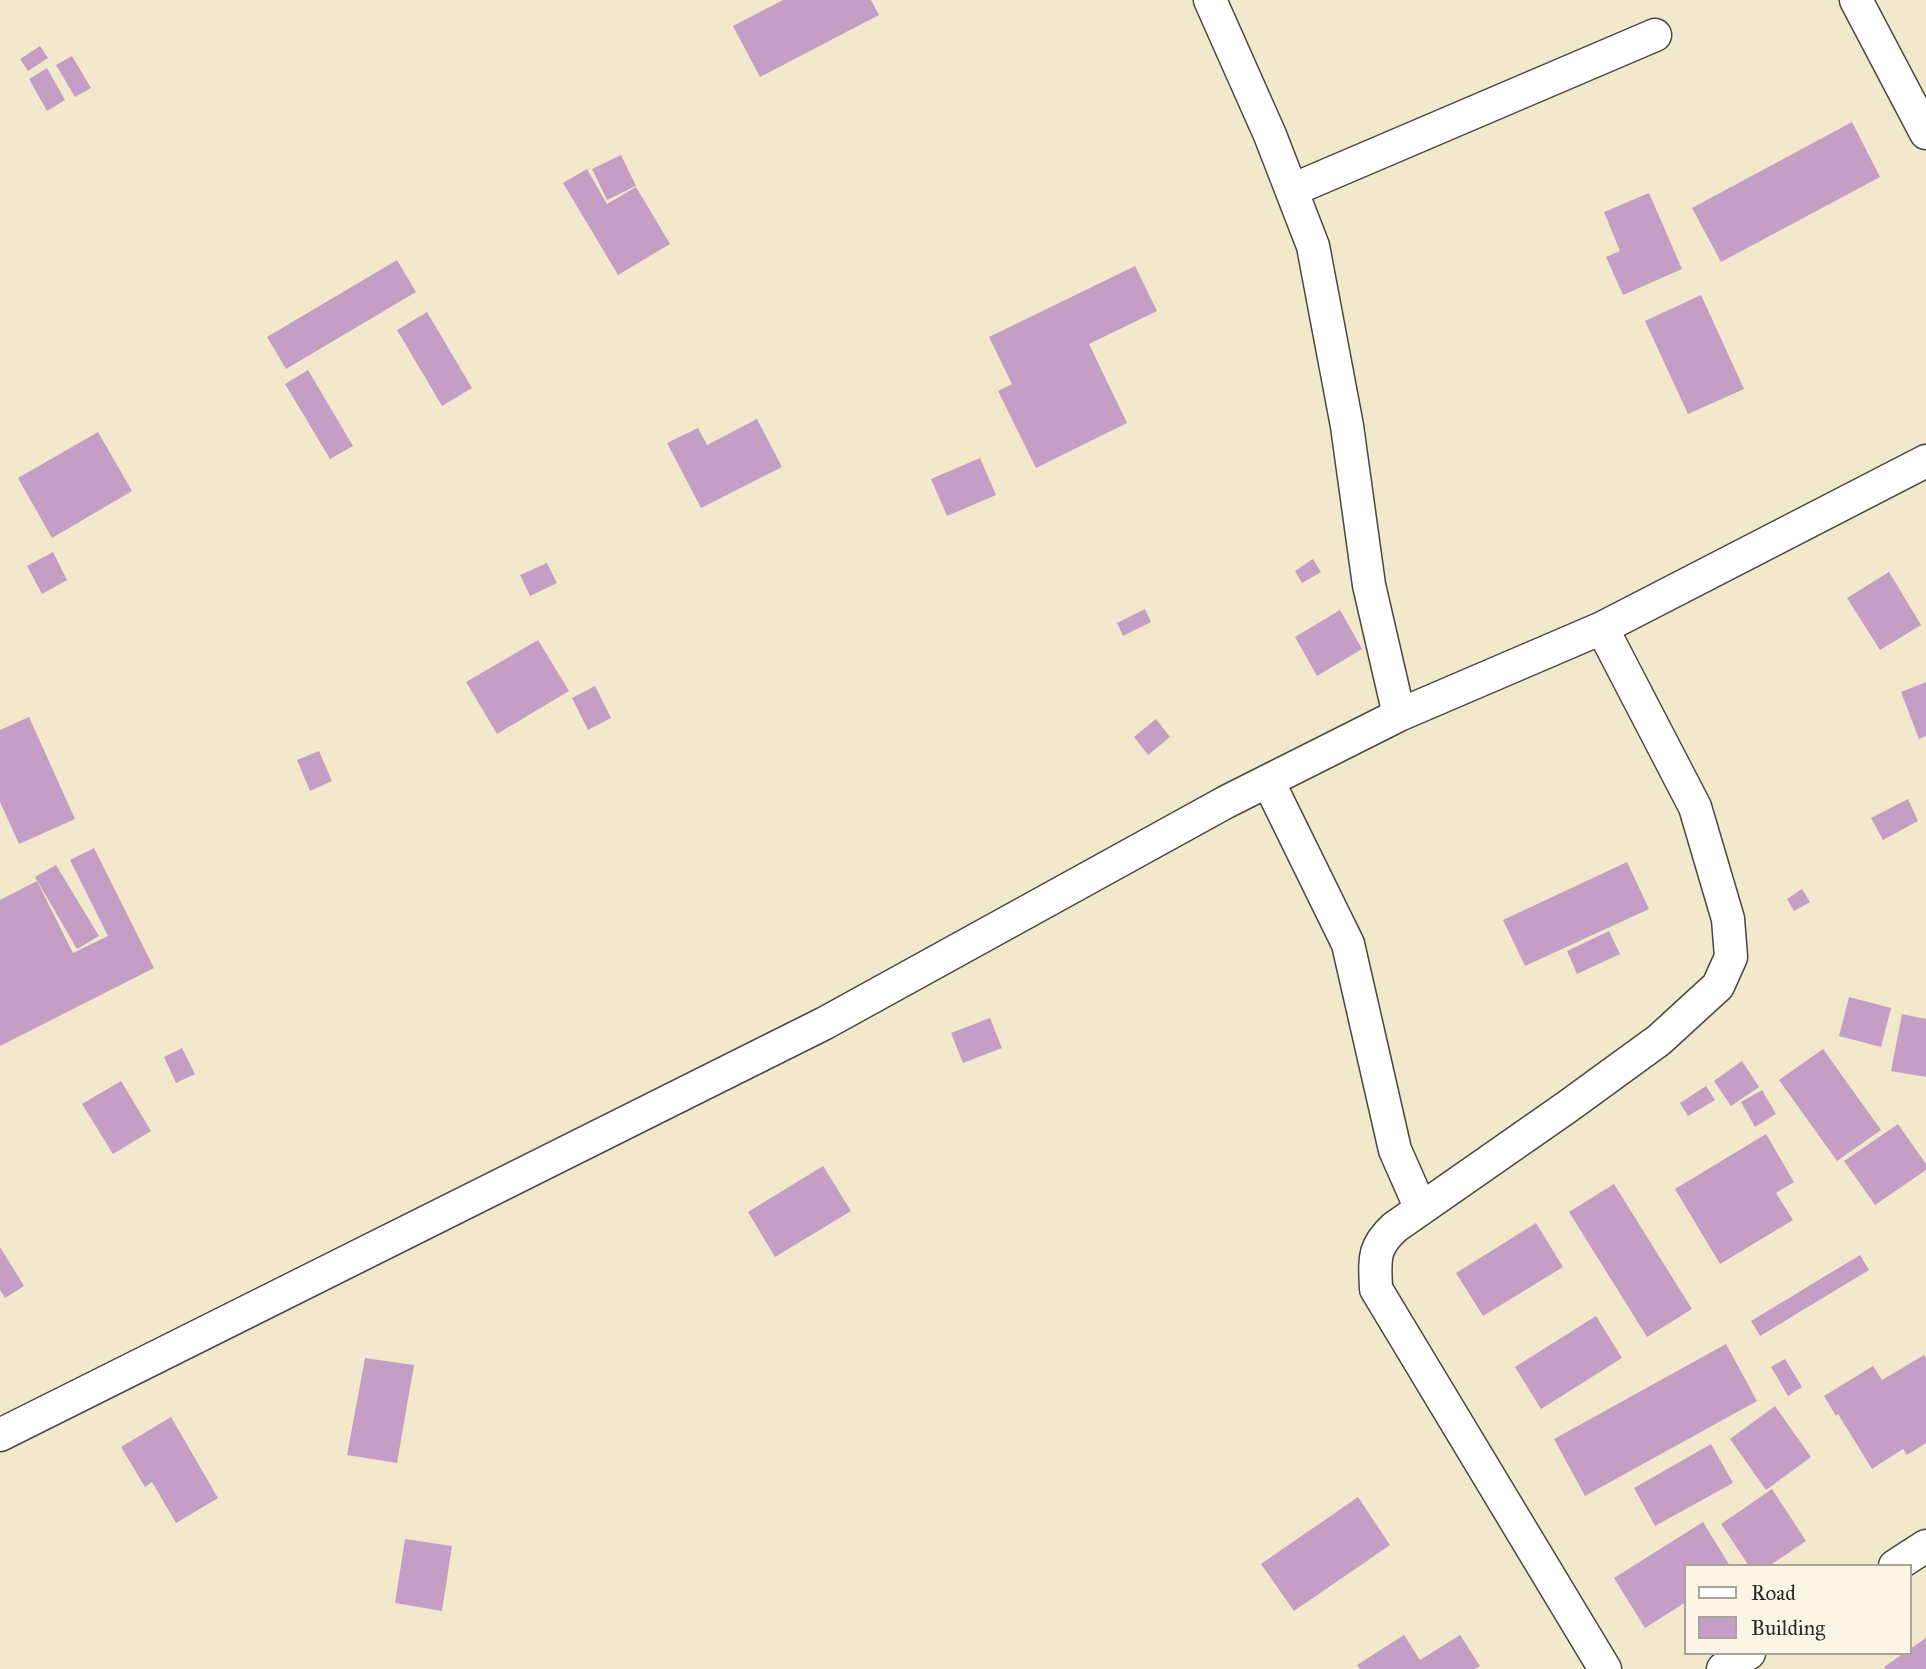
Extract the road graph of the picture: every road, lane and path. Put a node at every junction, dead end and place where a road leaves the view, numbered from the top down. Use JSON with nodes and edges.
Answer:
{"nodes":[{"id":1,"x":1210,"y":0,"type":"edge"},
{"id":2,"x":1856,"y":0,"type":"edge"},
{"id":3,"x":1655,"y":35,"type":"dead end"},
{"id":4,"x":1926,"y":133,"type":"edge"},
{"id":5,"x":1292,"y":190,"type":"junction"},
{"id":6,"x":1926,"y":461,"type":"edge"},
{"id":7,"x":1602,"y":628,"type":"junction"},
{"id":8,"x":1399,"y":715,"type":"junction"},
{"id":9,"x":1268,"y":781,"type":"junction"},
{"id":10,"x":1421,"y":1209,"type":"junction"},
{"id":11,"x":0,"y":1435,"type":"edge"},
{"id":12,"x":1926,"y":1546,"type":"edge"},
{"id":13,"x":1898,"y":1564,"type":"edge"},
{"id":14,"x":1746,"y":1655,"type":"edge"},
{"id":15,"x":1605,"y":1669,"type":"edge"},
{"id":16,"x":1723,"y":1669,"type":"edge"}],
"edges":[{"from":1,"to":5,"type":"street"},
{"from":2,"to":4,"type":"street"},
{"from":3,"to":5,"type":"street"},
{"from":5,"to":8,"type":"street"},
{"from":6,"to":7,"type":"street"},
{"from":7,"to":8,"type":"street"},
{"from":7,"to":10,"type":"street"},
{"from":8,"to":9,"type":"street"},
{"from":9,"to":10,"type":"street"},
{"from":9,"to":11,"type":"street"},
{"from":10,"to":15,"type":"street"},
{"from":12,"to":13,"type":"street"},
{"from":14,"to":16,"type":"street"}]}
